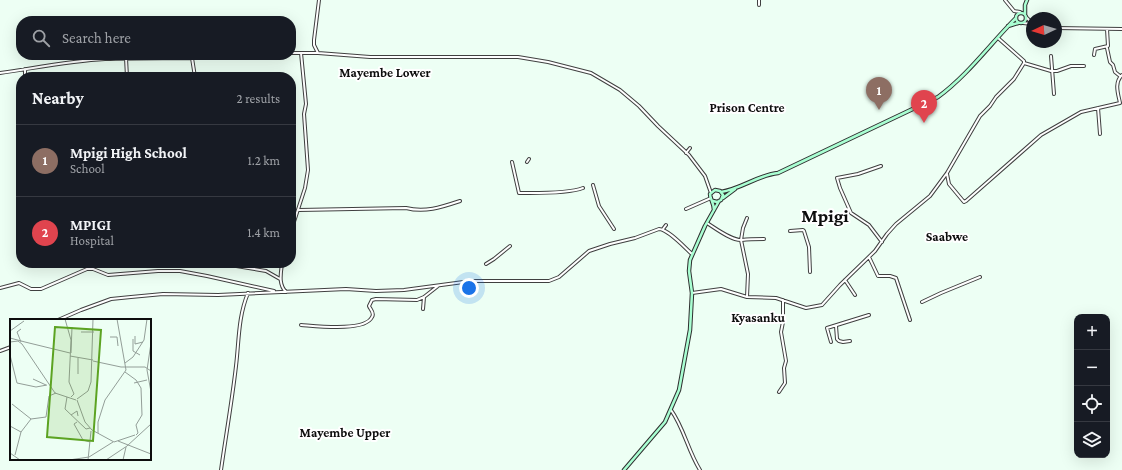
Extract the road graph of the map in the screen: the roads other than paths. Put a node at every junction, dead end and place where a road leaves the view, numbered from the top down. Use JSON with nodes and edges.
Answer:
{"nodes":[{"id":1,"x":319,"y":0,"type":"edge"},
{"id":2,"x":759,"y":0,"type":"edge"},
{"id":3,"x":1005,"y":0,"type":"edge"},
{"id":4,"x":1027,"y":0,"type":"edge"},
{"id":5,"x":759,"y":5,"type":"dead end"},
{"id":6,"x":1026,"y":5,"type":"junction"},
{"id":7,"x":1019,"y":12,"type":"junction"},
{"id":8,"x":1025,"y":16,"type":"junction"},
{"id":9,"x":1016,"y":18,"type":"junction"},
{"id":10,"x":1018,"y":23,"type":"junction"},
{"id":11,"x":1023,"y":23,"type":"junction"},
{"id":12,"x":1026,"y":23,"type":"edge"},
{"id":13,"x":1008,"y":26,"type":"junction"},
{"id":14,"x":1062,"y":28,"type":"edge"},
{"id":15,"x":1122,"y":28,"type":"edge"},
{"id":16,"x":1107,"y":29,"type":"junction"},
{"id":17,"x":998,"y":38,"type":"junction"},
{"id":18,"x":1107,"y":47,"type":"junction"},
{"id":19,"x":296,"y":53,"type":"edge"},
{"id":20,"x":301,"y":53,"type":"junction"},
{"id":21,"x":318,"y":53,"type":"junction"},
{"id":22,"x":1094,"y":55,"type":"dead end"},
{"id":23,"x":1051,"y":56,"type":"dead end"},
{"id":24,"x":88,"y":60,"type":"edge"},
{"id":25,"x":126,"y":60,"type":"edge"},
{"id":26,"x":192,"y":60,"type":"edge"},
{"id":27,"x":1024,"y":63,"type":"junction"},
{"id":28,"x":1084,"y":66,"type":"dead end"},
{"id":29,"x":25,"y":69,"type":"joint"},
{"id":30,"x":1051,"y":71,"type":"junction"},
{"id":31,"x":127,"y":72,"type":"edge"},
{"id":32,"x":194,"y":72,"type":"edge"},
{"id":33,"x":0,"y":73,"type":"edge"},
{"id":34,"x":1121,"y":75,"type":"edge"},
{"id":35,"x":1054,"y":94,"type":"dead end"},
{"id":36,"x":1121,"y":103,"type":"edge"},
{"id":37,"x":1098,"y":108,"type":"junction"},
{"id":38,"x":1100,"y":134,"type":"dead end"},
{"id":39,"x":690,"y":148,"type":"dead end"},
{"id":40,"x":686,"y":153,"type":"junction"},
{"id":41,"x":512,"y":162,"type":"dead end"},
{"id":42,"x":881,"y":166,"type":"dead end"},
{"id":43,"x":947,"y":173,"type":"junction"},
{"id":44,"x":593,"y":184,"type":"dead end"},
{"id":45,"x":709,"y":186,"type":"junction"},
{"id":46,"x":583,"y":188,"type":"dead end"},
{"id":47,"x":737,"y":188,"type":"junction"},
{"id":48,"x":715,"y":190,"type":"junction"},
{"id":49,"x":711,"y":192,"type":"junction"},
{"id":50,"x":721,"y":192,"type":"junction"},
{"id":51,"x":711,"y":198,"type":"junction"},
{"id":52,"x":720,"y":200,"type":"junction"},
{"id":53,"x":460,"y":201,"type":"dead end"},
{"id":54,"x":713,"y":201,"type":"junction"},
{"id":55,"x":686,"y":209,"type":"dead end"},
{"id":56,"x":299,"y":210,"type":"junction"},
{"id":57,"x":714,"y":210,"type":"junction"},
{"id":58,"x":296,"y":218,"type":"edge"},
{"id":59,"x":747,"y":218,"type":"dead end"},
{"id":60,"x":707,"y":222,"type":"junction"},
{"id":61,"x":666,"y":224,"type":"dead end"},
{"id":62,"x":614,"y":229,"type":"dead end"},
{"id":63,"x":663,"y":229,"type":"junction"},
{"id":64,"x":790,"y":231,"type":"dead end"},
{"id":65,"x":764,"y":239,"type":"dead end"},
{"id":66,"x":741,"y":240,"type":"junction"},
{"id":67,"x":882,"y":242,"type":"junction"},
{"id":68,"x":510,"y":246,"type":"dead end"},
{"id":69,"x":692,"y":254,"type":"junction"},
{"id":70,"x":869,"y":257,"type":"junction"},
{"id":71,"x":486,"y":264,"type":"dead end"},
{"id":72,"x":248,"y":268,"type":"edge"},
{"id":73,"x":281,"y":268,"type":"edge"},
{"id":74,"x":810,"y":272,"type":"dead end"},
{"id":75,"x":980,"y":277,"type":"dead end"},
{"id":76,"x":280,"y":279,"type":"junction"},
{"id":77,"x":846,"y":280,"type":"junction"},
{"id":78,"x":439,"y":285,"type":"junction"},
{"id":79,"x":0,"y":288,"type":"edge"},
{"id":80,"x":278,"y":292,"type":"junction"},
{"id":81,"x":286,"y":292,"type":"junction"},
{"id":82,"x":692,"y":293,"type":"junction"},
{"id":83,"x":248,"y":294,"type":"junction"},
{"id":84,"x":855,"y":295,"type":"dead end"},
{"id":85,"x":424,"y":297,"type":"junction"},
{"id":86,"x":747,"y":297,"type":"junction"},
{"id":87,"x":783,"y":300,"type":"junction"},
{"id":88,"x":922,"y":302,"type":"dead end"},
{"id":89,"x":423,"y":309,"type":"dead end"},
{"id":90,"x":869,"y":315,"type":"dead end"},
{"id":91,"x":60,"y":319,"type":"edge"},
{"id":92,"x":910,"y":320,"type":"dead end"},
{"id":93,"x":302,"y":325,"type":"dead end"},
{"id":94,"x":836,"y":326,"type":"junction"},
{"id":95,"x":850,"y":341,"type":"dead end"},
{"id":96,"x":831,"y":342,"type":"dead end"},
{"id":97,"x":10,"y":347,"type":"edge"},
{"id":98,"x":0,"y":351,"type":"edge"},
{"id":99,"x":779,"y":392,"type":"dead end"},
{"id":100,"x":671,"y":410,"type":"junction"},
{"id":101,"x":221,"y":470,"type":"edge"},
{"id":102,"x":624,"y":470,"type":"edge"},
{"id":103,"x":700,"y":470,"type":"edge"}],
"edges":[{"from":1,"to":21,"type":"street"},
{"from":2,"to":5,"type":"street"},
{"from":3,"to":7,"type":"street"},
{"from":4,"to":6,"type":"main road"},
{"from":6,"to":7,"type":"main road"},
{"from":6,"to":8,"type":"main road"},
{"from":7,"to":8,"type":"main road"},
{"from":7,"to":9,"type":"main road"},
{"from":8,"to":11,"type":"main road"},
{"from":9,"to":10,"type":"main road"},
{"from":9,"to":13,"type":"main road"},
{"from":10,"to":11,"type":"main road"},
{"from":10,"to":13,"type":"main road"},
{"from":11,"to":12,"type":"street"},
{"from":13,"to":17,"type":"main road"},
{"from":14,"to":16,"type":"street"},
{"from":15,"to":16,"type":"street"},
{"from":16,"to":18,"type":"street"},
{"from":17,"to":27,"type":"street"},
{"from":17,"to":47,"type":"main road"},
{"from":18,"to":22,"type":"street"},
{"from":18,"to":34,"type":"street"},
{"from":19,"to":20,"type":"street"},
{"from":20,"to":21,"type":"street"},
{"from":20,"to":56,"type":"street"},
{"from":21,"to":40,"type":"street"},
{"from":23,"to":30,"type":"street"},
{"from":24,"to":29,"type":"street"},
{"from":25,"to":31,"type":"street"},
{"from":26,"to":32,"type":"street"},
{"from":27,"to":30,"type":"street"},
{"from":27,"to":43,"type":"street"},
{"from":28,"to":30,"type":"street"},
{"from":29,"to":33,"type":"street"},
{"from":30,"to":35,"type":"street"},
{"from":34,"to":36,"type":"street"},
{"from":36,"to":37,"type":"street"},
{"from":37,"to":38,"type":"street"},
{"from":37,"to":43,"type":"street"},
{"from":39,"to":40,"type":"street"},
{"from":40,"to":45,"type":"street"},
{"from":41,"to":46,"type":"street"},
{"from":42,"to":67,"type":"street"},
{"from":43,"to":67,"type":"street"},
{"from":44,"to":62,"type":"street"},
{"from":45,"to":48,"type":"street"},
{"from":45,"to":49,"type":"street"},
{"from":47,"to":50,"type":"main road"},
{"from":47,"to":52,"type":"main road"},
{"from":48,"to":49,"type":"main road"},
{"from":48,"to":50,"type":"main road"},
{"from":49,"to":51,"type":"main road"},
{"from":50,"to":52,"type":"main road"},
{"from":51,"to":54,"type":"main road"},
{"from":51,"to":55,"type":"street"},
{"from":52,"to":54,"type":"main road"},
{"from":52,"to":57,"type":"main road"},
{"from":53,"to":56,"type":"street"},
{"from":54,"to":57,"type":"main road"},
{"from":56,"to":58,"type":"street"},
{"from":57,"to":60,"type":"main road"},
{"from":59,"to":66,"type":"street"},
{"from":60,"to":66,"type":"street"},
{"from":60,"to":69,"type":"main road"},
{"from":61,"to":63,"type":"street"},
{"from":63,"to":69,"type":"street"},
{"from":63,"to":78,"type":"street"},
{"from":64,"to":74,"type":"street"},
{"from":65,"to":66,"type":"street"},
{"from":66,"to":86,"type":"street"},
{"from":67,"to":70,"type":"street"},
{"from":68,"to":71,"type":"street"},
{"from":69,"to":82,"type":"main road"},
{"from":70,"to":77,"type":"street"},
{"from":70,"to":92,"type":"street"},
{"from":72,"to":76,"type":"street"},
{"from":73,"to":76,"type":"street"},
{"from":75,"to":88,"type":"street"},
{"from":76,"to":81,"type":"street"},
{"from":77,"to":84,"type":"street"},
{"from":77,"to":87,"type":"street"},
{"from":78,"to":81,"type":"street"},
{"from":78,"to":85,"type":"street"},
{"from":79,"to":80,"type":"street"},
{"from":80,"to":81,"type":"street"},
{"from":80,"to":83,"type":"street"},
{"from":82,"to":86,"type":"street"},
{"from":82,"to":100,"type":"main road"},
{"from":83,"to":91,"type":"street"},
{"from":83,"to":101,"type":"street"},
{"from":85,"to":89,"type":"street"},
{"from":85,"to":93,"type":"street"},
{"from":86,"to":87,"type":"street"},
{"from":87,"to":99,"type":"street"},
{"from":90,"to":94,"type":"street"},
{"from":94,"to":95,"type":"street"},
{"from":94,"to":96,"type":"street"},
{"from":97,"to":98,"type":"street"},
{"from":100,"to":102,"type":"main road"},
{"from":100,"to":103,"type":"street"}]}
